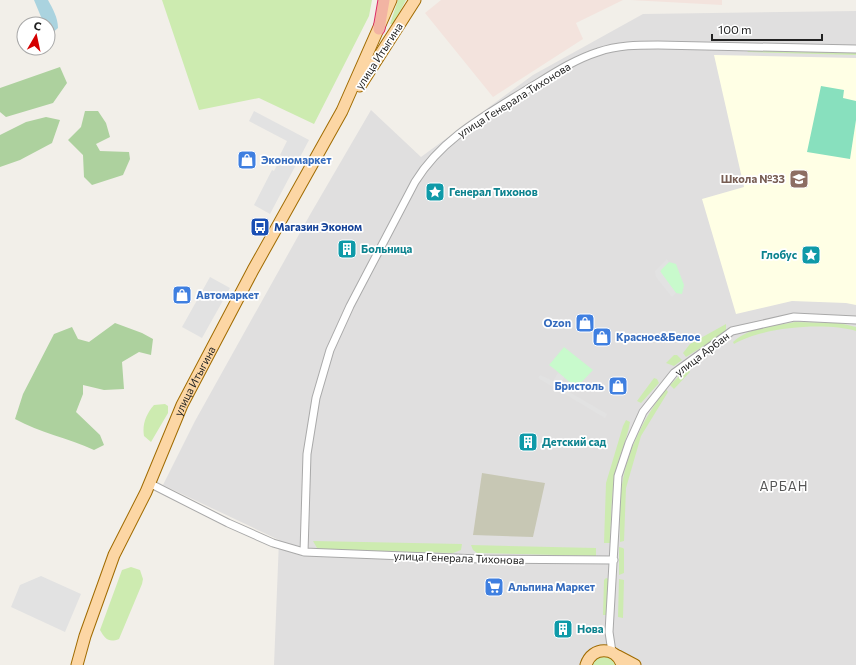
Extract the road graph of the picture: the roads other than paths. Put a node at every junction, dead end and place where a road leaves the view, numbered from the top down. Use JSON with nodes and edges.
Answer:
{"nodes":[{"id":1,"x":384,"y":0,"type":"edge"},
{"id":2,"x":391,"y":0,"type":"edge"},
{"id":3,"x":415,"y":0,"type":"edge"},
{"id":4,"x":422,"y":0,"type":"edge"},
{"id":5,"x":379,"y":29,"type":"junction"},
{"id":6,"x":394,"y":33,"type":"junction"},
{"id":7,"x":856,"y":49,"type":"edge"},
{"id":8,"x":342,"y":111,"type":"junction"},
{"id":9,"x":856,"y":320,"type":"edge"},
{"id":10,"x":150,"y":483,"type":"junction"},
{"id":11,"x":304,"y":552,"type":"junction"},
{"id":12,"x":614,"y":560,"type":"junction"},
{"id":13,"x":609,"y":632,"type":"junction"},
{"id":14,"x":598,"y":651,"type":"junction"},
{"id":15,"x":617,"y":658,"type":"edge"},
{"id":16,"x":78,"y":665,"type":"edge"},
{"id":17,"x":586,"y":665,"type":"edge"},
{"id":18,"x":636,"y":665,"type":"edge"}],
"edges":[{"from":1,"to":5,"type":"highway"},
{"from":2,"to":5,"type":"main road","name":"улица Итыгина"},
{"from":3,"to":6,"type":"main road","name":"улица Итыгина"},
{"from":4,"to":6,"type":"main road"},
{"from":5,"to":8,"type":"main road","name":"улица Итыгина"},
{"from":6,"to":8,"type":"main road","name":"улица Итыгина"},
{"from":7,"to":11,"type":"street","name":"улица Генерала Тихонова"},
{"from":8,"to":10,"type":"main road","name":"улица Итыгина"},
{"from":9,"to":12,"type":"street","name":"улица Арбан"},
{"from":10,"to":11,"type":"street","name":"улица Генерала Тихонова"},
{"from":10,"to":16,"type":"main road","name":"улица Итыгина"},
{"from":11,"to":12,"type":"street","name":"улица Генерала Тихонова"},
{"from":12,"to":13,"type":"street","name":"улица Арбан"},
{"from":13,"to":14,"type":"street"},
{"from":13,"to":15,"type":"street"},
{"from":14,"to":15,"type":"main road"},
{"from":14,"to":17,"type":"main road"},
{"from":15,"to":18,"type":"main road"}]}
